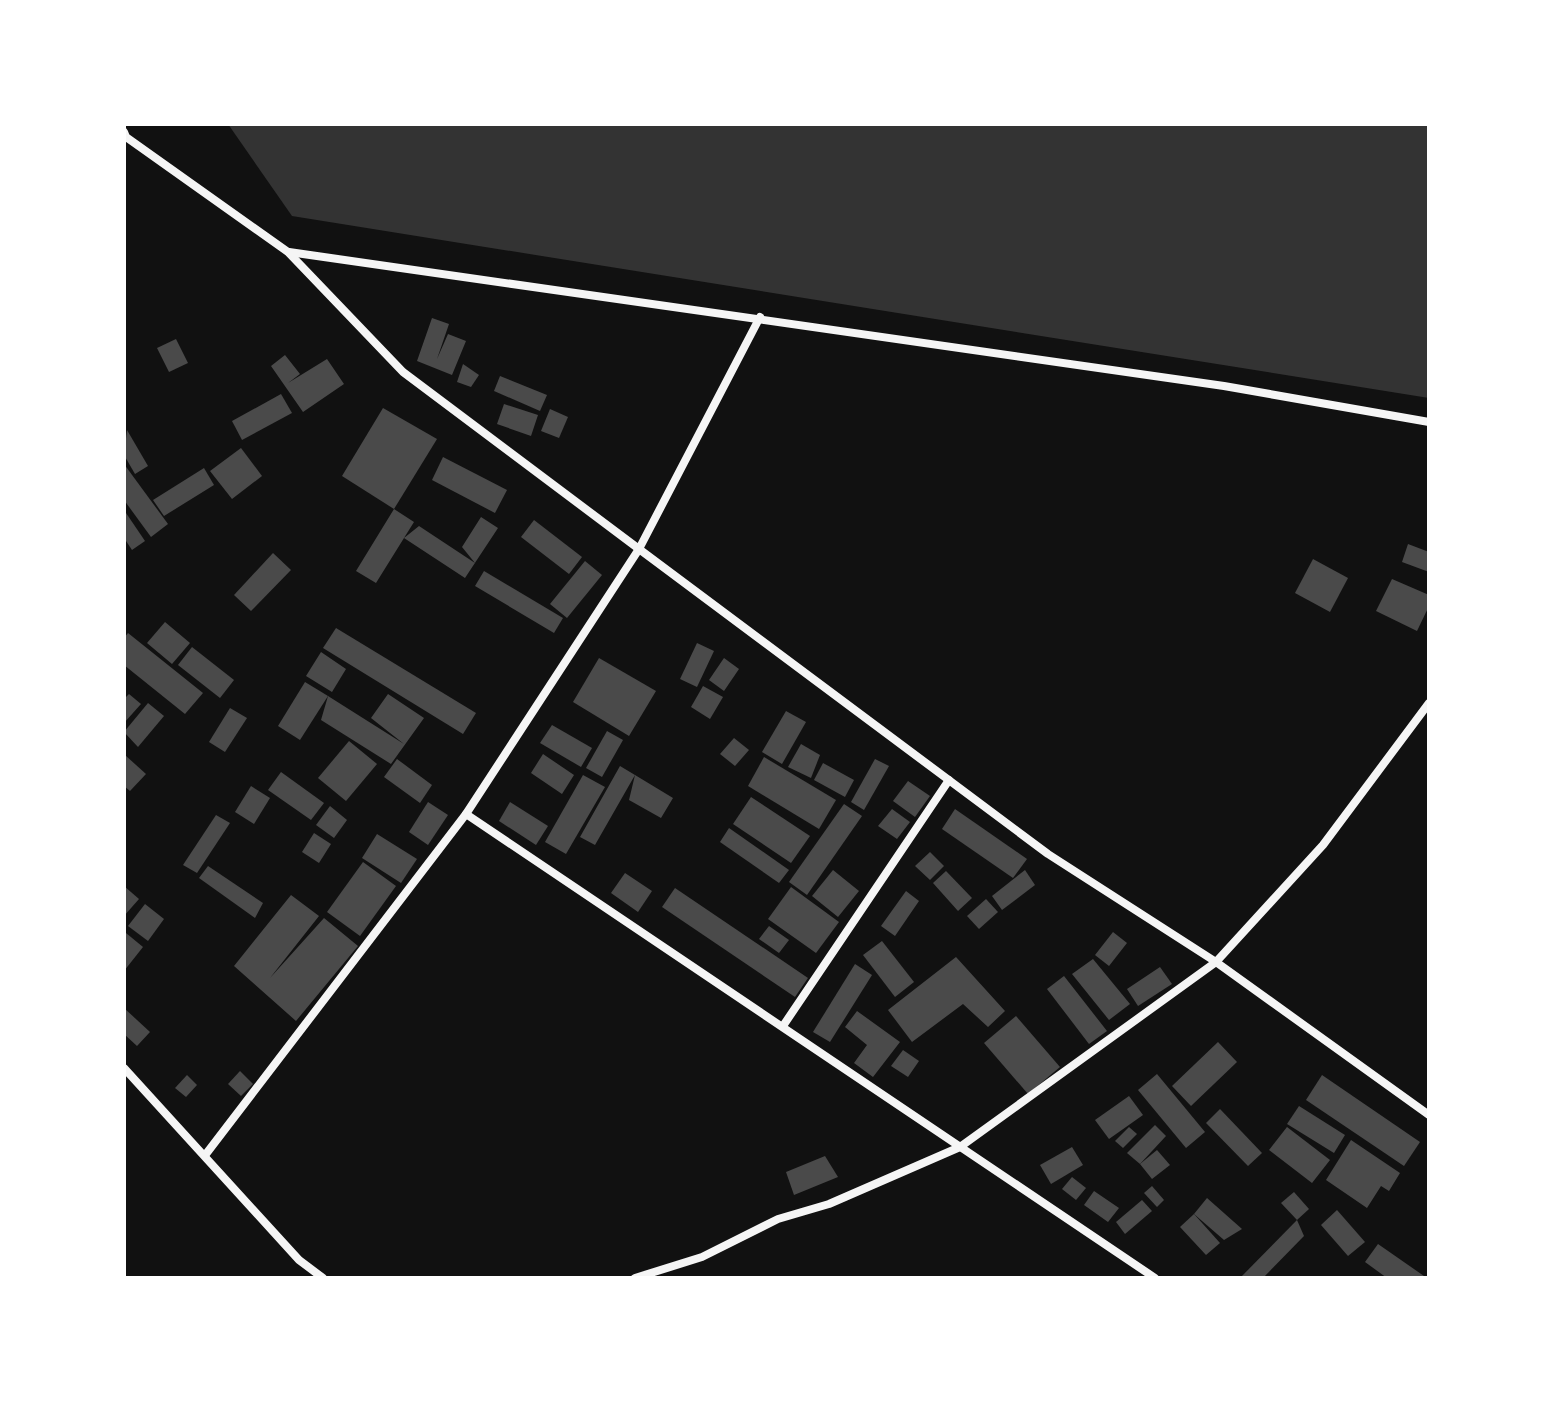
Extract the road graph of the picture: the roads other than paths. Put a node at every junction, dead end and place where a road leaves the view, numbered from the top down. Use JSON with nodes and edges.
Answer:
{"nodes":[{"id":1,"x":125,"y":137,"type":"edge"},
{"id":2,"x":288,"y":252,"type":"junction"},
{"id":3,"x":760,"y":317,"type":"junction"},
{"id":4,"x":1429,"y":422,"type":"edge"},
{"id":5,"x":639,"y":549,"type":"junction"},
{"id":6,"x":1429,"y":703,"type":"edge"},
{"id":7,"x":949,"y":780,"type":"junction"},
{"id":8,"x":466,"y":814,"type":"junction"},
{"id":9,"x":1216,"y":962,"type":"junction"},
{"id":10,"x":783,"y":1026,"type":"junction"},
{"id":11,"x":124,"y":1068,"type":"edge"},
{"id":12,"x":1429,"y":1115,"type":"edge"},
{"id":13,"x":960,"y":1147,"type":"junction"},
{"id":14,"x":206,"y":1154,"type":"junction"},
{"id":15,"x":323,"y":1278,"type":"edge"},
{"id":16,"x":635,"y":1278,"type":"edge"},
{"id":17,"x":1155,"y":1278,"type":"edge"}],
"edges":[{"from":1,"to":2,"type":"street"},
{"from":2,"to":3,"type":"street"},
{"from":2,"to":5,"type":"street"},
{"from":3,"to":4,"type":"street"},
{"from":3,"to":5,"type":"street"},
{"from":5,"to":7,"type":"street"},
{"from":5,"to":8,"type":"street"},
{"from":6,"to":9,"type":"street"},
{"from":7,"to":9,"type":"street"},
{"from":7,"to":10,"type":"street"},
{"from":8,"to":10,"type":"street"},
{"from":8,"to":14,"type":"street"},
{"from":9,"to":12,"type":"street"},
{"from":9,"to":13,"type":"street"},
{"from":10,"to":13,"type":"street"},
{"from":11,"to":14,"type":"street"},
{"from":13,"to":16,"type":"street"},
{"from":13,"to":17,"type":"street"},
{"from":14,"to":15,"type":"street"}]}
